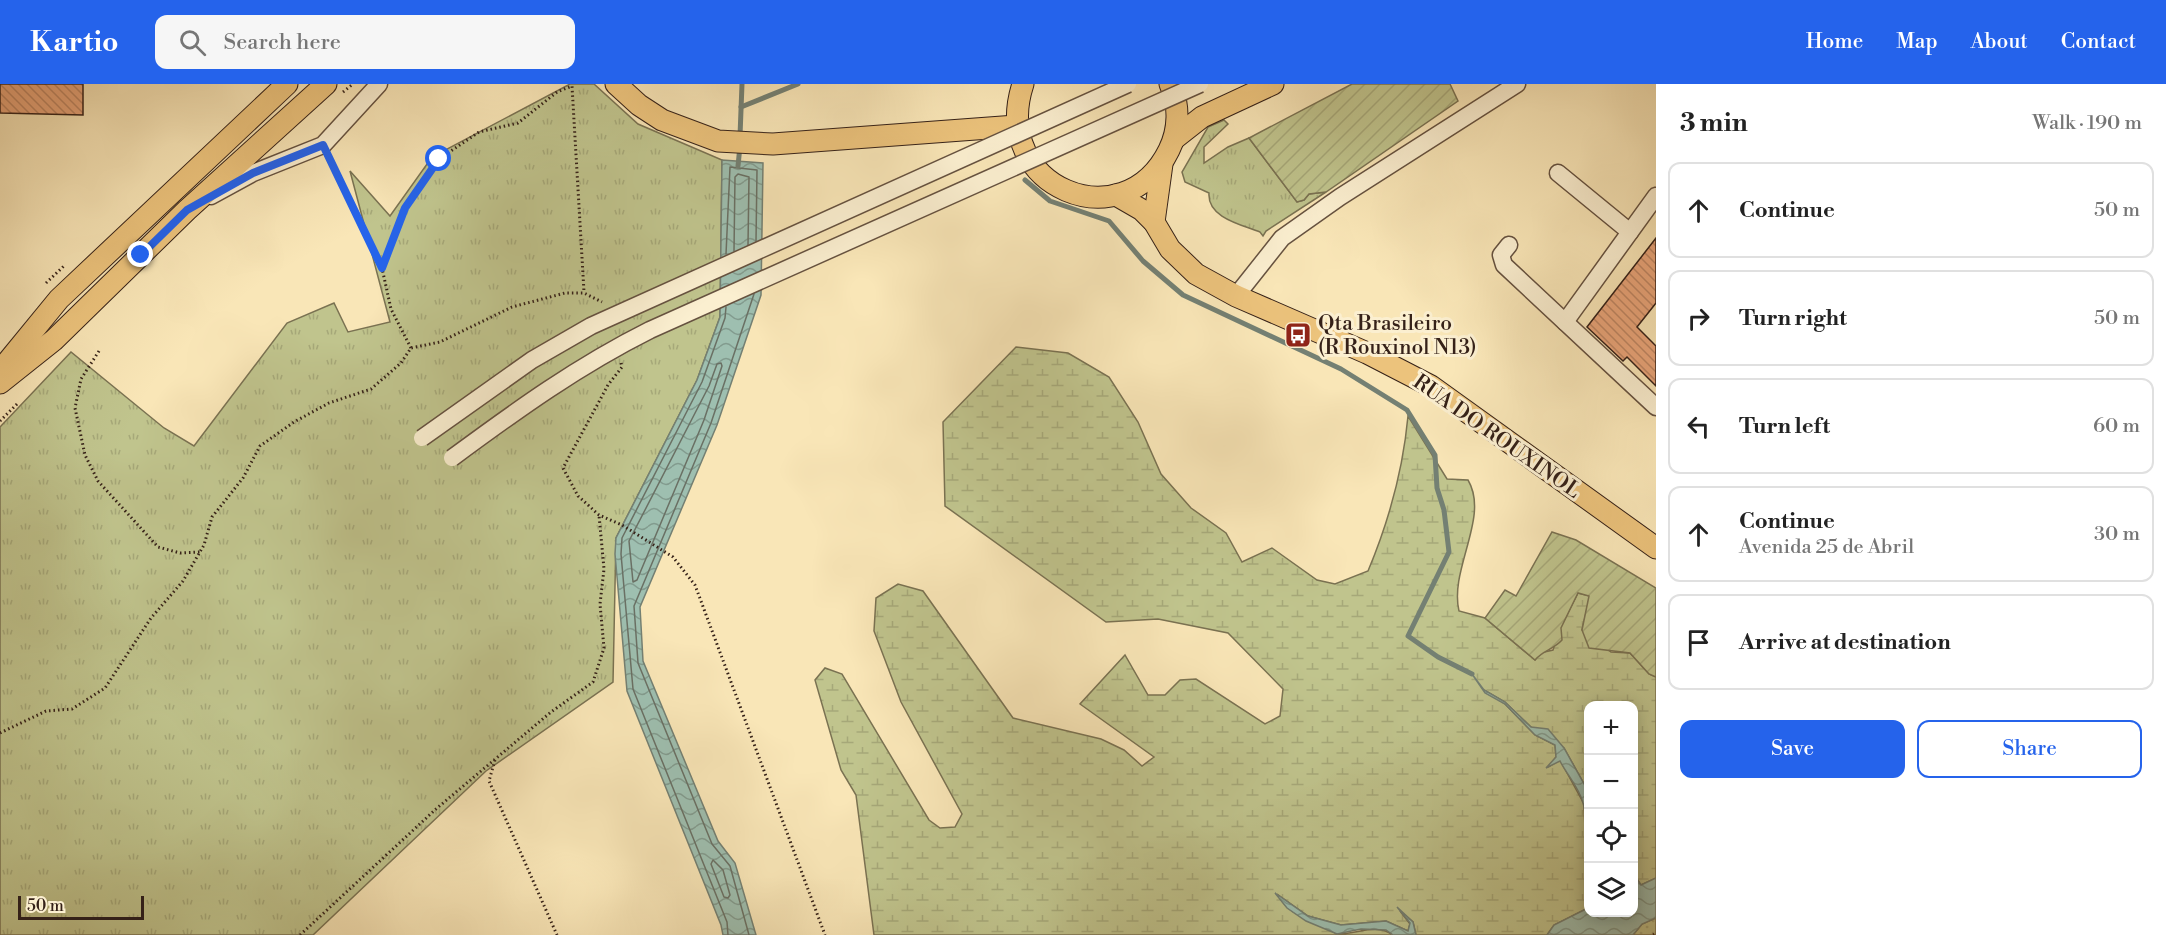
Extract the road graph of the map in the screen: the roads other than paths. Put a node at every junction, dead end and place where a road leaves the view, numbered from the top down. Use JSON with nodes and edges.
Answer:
{"nodes":[{"id":1,"x":287,"y":84,"type":"edge"},
{"id":2,"x":326,"y":84,"type":"edge"},
{"id":3,"x":379,"y":84,"type":"edge"},
{"id":4,"x":616,"y":84,"type":"edge"},
{"id":5,"x":1023,"y":84,"type":"edge"},
{"id":6,"x":1128,"y":84,"type":"edge"},
{"id":7,"x":1170,"y":84,"type":"edge"},
{"id":8,"x":1200,"y":84,"type":"edge"},
{"id":9,"x":1272,"y":84,"type":"edge"},
{"id":10,"x":1517,"y":84,"type":"edge"},
{"id":11,"x":1016,"y":126,"type":"junction"},
{"id":12,"x":1174,"y":139,"type":"junction"},
{"id":13,"x":1162,"y":164,"type":"junction"},
{"id":14,"x":1558,"y":173,"type":"dead end"},
{"id":15,"x":1116,"y":195,"type":"junction"},
{"id":16,"x":1656,"y":196,"type":"edge"},
{"id":17,"x":187,"y":210,"type":"junction"},
{"id":18,"x":1154,"y":222,"type":"junction"},
{"id":19,"x":1630,"y":232,"type":"junction"},
{"id":20,"x":1509,"y":245,"type":"dead end"},
{"id":21,"x":1236,"y":296,"type":"junction"},
{"id":22,"x":1564,"y":322,"type":"junction"},
{"id":23,"x":0,"y":371,"type":"edge"},
{"id":24,"x":0,"y":383,"type":"edge"},
{"id":25,"x":1656,"y":408,"type":"edge"},
{"id":26,"x":422,"y":438,"type":"dead end"},
{"id":27,"x":452,"y":458,"type":"dead end"},
{"id":28,"x":1656,"y":548,"type":"edge"}],
"edges":[{"from":1,"to":23,"type":"main road"},
{"from":2,"to":17,"type":"main road"},
{"from":3,"to":17,"type":"street"},
{"from":4,"to":11,"type":"main road"},
{"from":5,"to":11,"type":"main road"},
{"from":6,"to":26,"type":"street","bridge":true},
{"from":7,"to":12,"type":"main road"},
{"from":8,"to":27,"type":"street","bridge":true},
{"from":9,"to":12,"type":"main road"},
{"from":10,"to":21,"type":"street"},
{"from":11,"to":15,"type":"main road"},
{"from":12,"to":13,"type":"main road"},
{"from":13,"to":15,"type":"main road"},
{"from":13,"to":18,"type":"main road"},
{"from":14,"to":19,"type":"street"},
{"from":15,"to":18,"type":"main road","name":"RUA DO ROUXINOL"},
{"from":16,"to":19,"type":"street"},
{"from":17,"to":24,"type":"main road"},
{"from":18,"to":21,"type":"main road","name":"RUA DO ROUXINOL"},
{"from":19,"to":22,"type":"street"},
{"from":20,"to":22,"type":"street"},
{"from":21,"to":28,"type":"main road","name":"RUA DO ROUXINOL"},
{"from":22,"to":25,"type":"street"}]}
